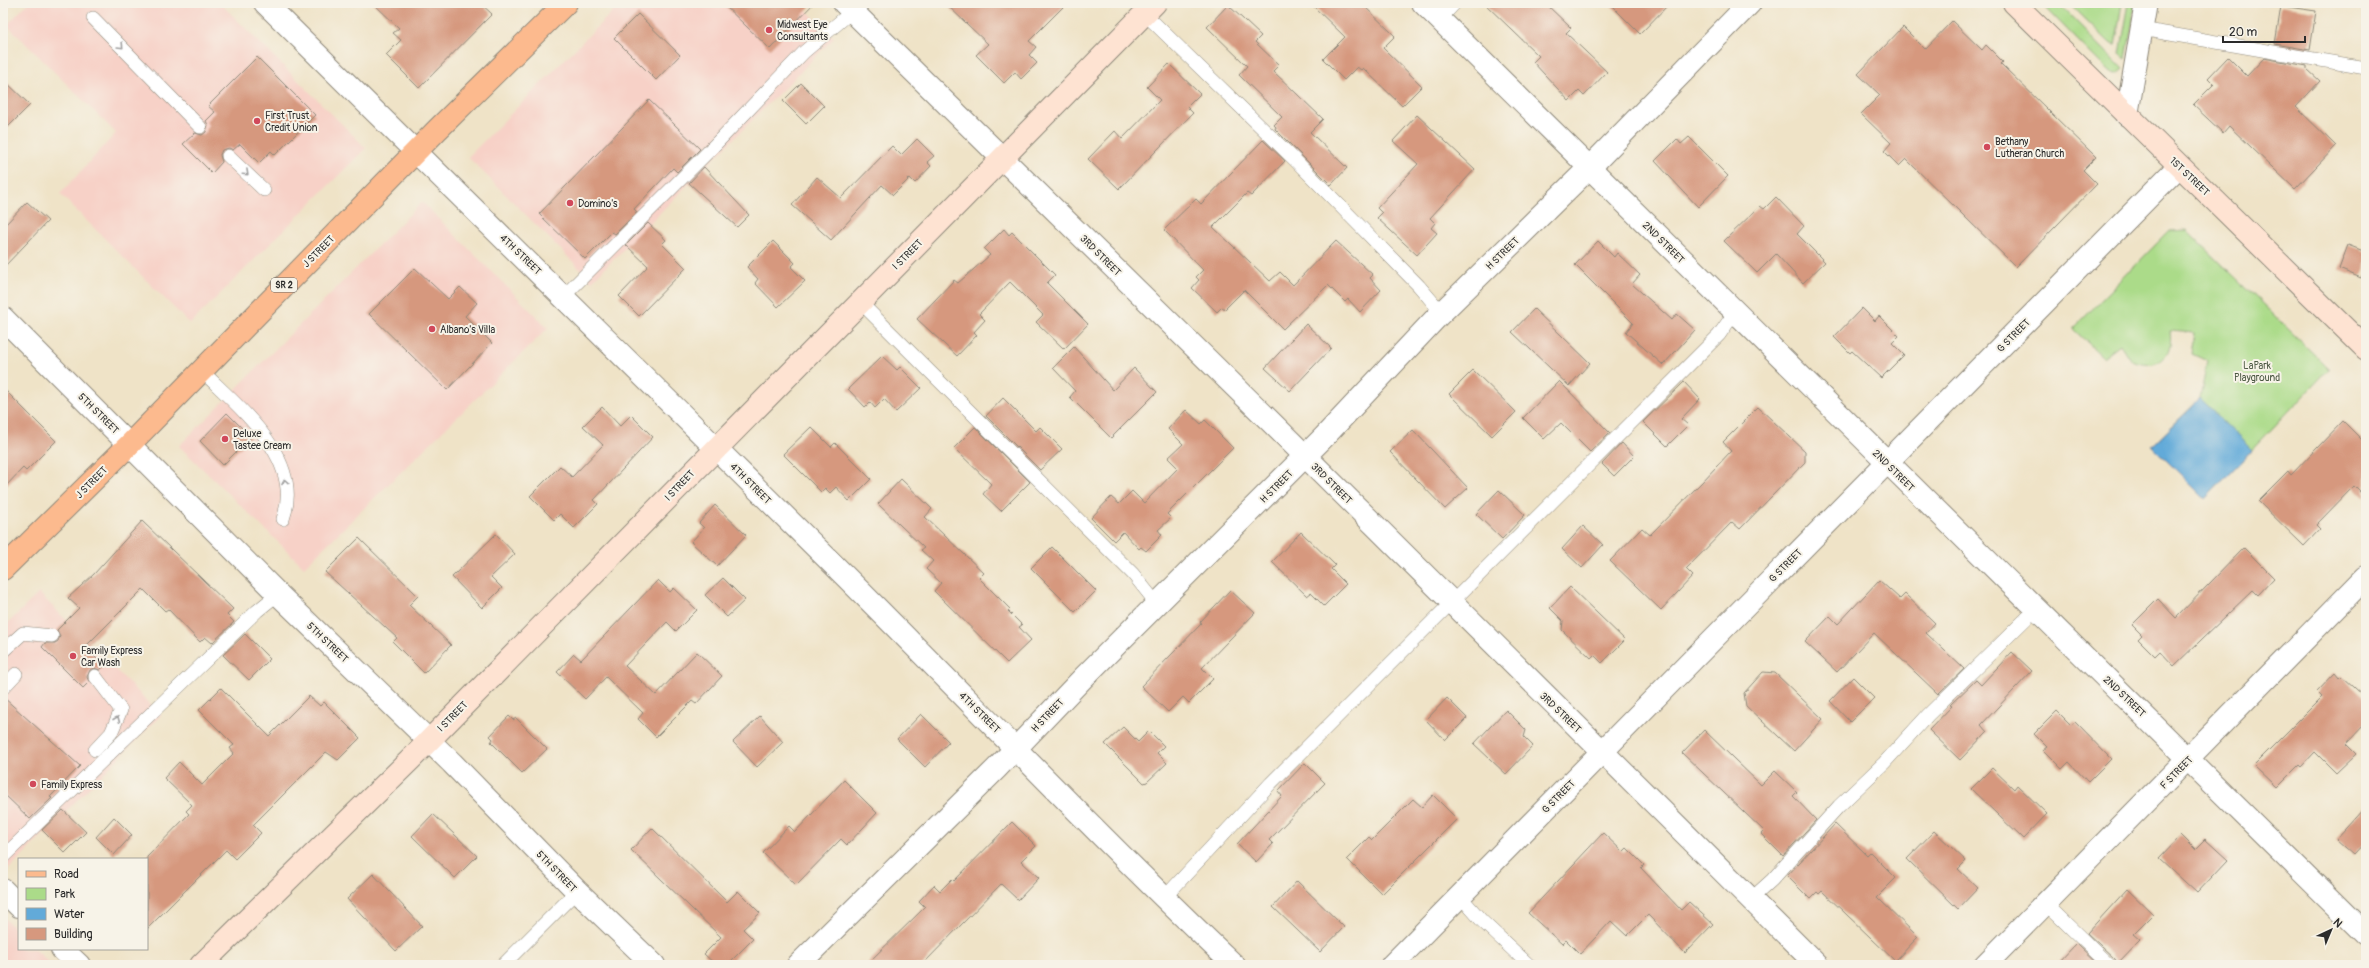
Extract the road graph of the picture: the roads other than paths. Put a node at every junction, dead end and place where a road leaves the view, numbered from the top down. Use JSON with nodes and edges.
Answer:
{"nodes":[{"id":1,"x":566,"y":3,"type":"edge"},
{"id":2,"x":1423,"y":3,"type":"edge"},
{"id":3,"x":1455,"y":3,"type":"edge"},
{"id":4,"x":1750,"y":3,"type":"edge"},
{"id":5,"x":2014,"y":3,"type":"edge"},
{"id":6,"x":2146,"y":3,"type":"edge"},
{"id":7,"x":268,"y":4,"type":"edge"},
{"id":8,"x":853,"y":6,"type":"edge"},
{"id":9,"x":1150,"y":8,"type":"edge"},
{"id":10,"x":94,"y":18,"type":"dead end"},
{"id":11,"x":1440,"y":19,"type":"junction"},
{"id":12,"x":2141,"y":29,"type":"junction"},
{"id":13,"x":2366,"y":68,"type":"edge"},
{"id":14,"x":2127,"y":115,"type":"junction"},
{"id":15,"x":200,"y":128,"type":"dead end"},
{"id":16,"x":416,"y":152,"type":"junction"},
{"id":17,"x":228,"y":156,"type":"dead end"},
{"id":18,"x":1002,"y":158,"type":"junction"},
{"id":19,"x":2179,"y":166,"type":"junction"},
{"id":20,"x":1590,"y":167,"type":"junction"},
{"id":21,"x":264,"y":190,"type":"dead end"},
{"id":22,"x":564,"y":296,"type":"junction"},
{"id":23,"x":860,"y":302,"type":"junction"},
{"id":24,"x":1441,"y":312,"type":"junction"},
{"id":25,"x":1735,"y":312,"type":"junction"},
{"id":26,"x":3,"y":318,"type":"edge"},
{"id":27,"x":2366,"y":349,"type":"edge"},
{"id":28,"x":201,"y":370,"type":"junction"},
{"id":29,"x":130,"y":444,"type":"junction"},
{"id":30,"x":715,"y":448,"type":"junction"},
{"id":31,"x":1305,"y":457,"type":"junction"},
{"id":32,"x":1886,"y":463,"type":"junction"},
{"id":33,"x":283,"y":519,"type":"dead end"},
{"id":34,"x":3,"y":569,"type":"edge"},
{"id":35,"x":2366,"y":577,"type":"edge"},
{"id":36,"x":278,"y":594,"type":"junction"},
{"id":37,"x":1452,"y":602,"type":"junction"},
{"id":38,"x":1157,"y":604,"type":"junction"},
{"id":39,"x":2036,"y":609,"type":"junction"},
{"id":40,"x":52,"y":636,"type":"dead end"},
{"id":41,"x":3,"y":651,"type":"edge"},
{"id":42,"x":16,"y":674,"type":"dead end"},
{"id":43,"x":94,"y":676,"type":"dead end"},
{"id":44,"x":3,"y":688,"type":"edge"},
{"id":45,"x":428,"y":740,"type":"junction"},
{"id":46,"x":1016,"y":748,"type":"junction"},
{"id":47,"x":95,"y":750,"type":"dead end"},
{"id":48,"x":1603,"y":751,"type":"junction"},
{"id":49,"x":2189,"y":759,"type":"junction"},
{"id":50,"x":3,"y":857,"type":"edge"},
{"id":51,"x":3,"y":890,"type":"edge"},
{"id":52,"x":576,"y":891,"type":"junction"},
{"id":53,"x":1460,"y":896,"type":"junction"},
{"id":54,"x":1164,"y":898,"type":"junction"},
{"id":55,"x":1751,"y":899,"type":"junction"},
{"id":56,"x":2046,"y":904,"type":"junction"},
{"id":57,"x":18,"y":905,"type":"edge"},
{"id":58,"x":2366,"y":935,"type":"edge"},
{"id":59,"x":63,"y":950,"type":"edge"},
{"id":60,"x":79,"y":965,"type":"edge"},
{"id":61,"x":201,"y":965,"type":"edge"},
{"id":62,"x":503,"y":965,"type":"edge"},
{"id":63,"x":654,"y":965,"type":"edge"},
{"id":64,"x":798,"y":965,"type":"edge"},
{"id":65,"x":1234,"y":965,"type":"edge"},
{"id":66,"x":1392,"y":965,"type":"edge"},
{"id":67,"x":1529,"y":965,"type":"edge"},
{"id":68,"x":1816,"y":965,"type":"edge"},
{"id":69,"x":1985,"y":965,"type":"edge"},
{"id":70,"x":2109,"y":965,"type":"edge"}],
"edges":[{"from":1,"to":16,"type":"main road","name":"J STREET","number":"SR 2"},
{"from":2,"to":11,"type":"street","name":"2ND STREET"},
{"from":3,"to":11,"type":"lane"},
{"from":4,"to":20,"type":"street","name":"H STREET"},
{"from":5,"to":14,"type":"street","name":"1ST STREET"},
{"from":6,"to":12,"type":"street"},
{"from":7,"to":16,"type":"street","name":"4TH STREET"},
{"from":8,"to":18,"type":"street","name":"3RD STREET"},
{"from":8,"to":22,"type":"lane"},
{"from":9,"to":18,"type":"street","name":"I STREET"},
{"from":9,"to":24,"type":"lane"},
{"from":10,"to":15,"type":"lane","one_way":true},
{"from":11,"to":20,"type":"street","name":"2ND STREET"},
{"from":12,"to":13,"type":"lane"},
{"from":12,"to":14,"type":"street"},
{"from":14,"to":19,"type":"street","name":"1ST STREET"},
{"from":16,"to":22,"type":"street","name":"4TH STREET"},
{"from":16,"to":28,"type":"main road","name":"J STREET","number":"SR 2"},
{"from":17,"to":21,"type":"lane","one_way":true},
{"from":18,"to":23,"type":"street","name":"I STREET"},
{"from":18,"to":31,"type":"street","name":"3RD STREET"},
{"from":19,"to":27,"type":"street","name":"1ST STREET"},
{"from":19,"to":32,"type":"street","name":"G STREET"},
{"from":20,"to":24,"type":"street","name":"H STREET"},
{"from":20,"to":25,"type":"street","name":"2ND STREET"},
{"from":22,"to":30,"type":"street","name":"4TH STREET"},
{"from":23,"to":30,"type":"street","name":"I STREET"},
{"from":23,"to":38,"type":"lane"},
{"from":24,"to":31,"type":"street","name":"H STREET"},
{"from":25,"to":32,"type":"street","name":"2ND STREET"},
{"from":25,"to":37,"type":"lane"},
{"from":26,"to":29,"type":"street","name":"5TH STREET"},
{"from":28,"to":29,"type":"main road","name":"J STREET","number":"SR 2"},
{"from":33,"to":28,"type":"lane","one_way":true},
{"from":29,"to":34,"type":"main road","name":"J STREET","number":"SR 2"},
{"from":29,"to":36,"type":"street","name":"5TH STREET"},
{"from":30,"to":45,"type":"street","name":"I STREET"},
{"from":30,"to":46,"type":"street","name":"4TH STREET"},
{"from":31,"to":37,"type":"street","name":"3RD STREET"},
{"from":31,"to":38,"type":"street","name":"H STREET"},
{"from":32,"to":39,"type":"street","name":"2ND STREET"},
{"from":32,"to":48,"type":"street","name":"G STREET"},
{"from":35,"to":49,"type":"street","name":"F STREET"},
{"from":36,"to":45,"type":"street","name":"5TH STREET"},
{"from":36,"to":50,"type":"lane"},
{"from":37,"to":48,"type":"street","name":"3RD STREET"},
{"from":37,"to":54,"type":"lane"},
{"from":38,"to":46,"type":"street","name":"H STREET"},
{"from":39,"to":49,"type":"street","name":"2ND STREET"},
{"from":39,"to":55,"type":"lane"},
{"from":40,"to":41,"type":"lane"},
{"from":42,"to":44,"type":"lane"},
{"from":47,"to":43,"type":"lane","one_way":true},
{"from":45,"to":52,"type":"street","name":"5TH STREET"},
{"from":45,"to":61,"type":"street","name":"I STREET"},
{"from":46,"to":54,"type":"street","name":"4TH STREET"},
{"from":46,"to":64,"type":"street","name":"H STREET"},
{"from":48,"to":53,"type":"street","name":"G STREET"},
{"from":48,"to":55,"type":"street","name":"3RD STREET"},
{"from":49,"to":56,"type":"street","name":"F STREET"},
{"from":49,"to":58,"type":"street","name":"2ND STREET"},
{"from":51,"to":57,"type":"street"},
{"from":52,"to":62,"type":"lane"},
{"from":52,"to":63,"type":"street","name":"5TH STREET"},
{"from":53,"to":66,"type":"street","name":"G STREET"},
{"from":53,"to":67,"type":"lane"},
{"from":54,"to":65,"type":"street","name":"4TH STREET"},
{"from":55,"to":68,"type":"street","name":"3RD STREET"},
{"from":56,"to":69,"type":"street","name":"F STREET"},
{"from":56,"to":70,"type":"lane"},
{"from":59,"to":60,"type":"street"}]}
